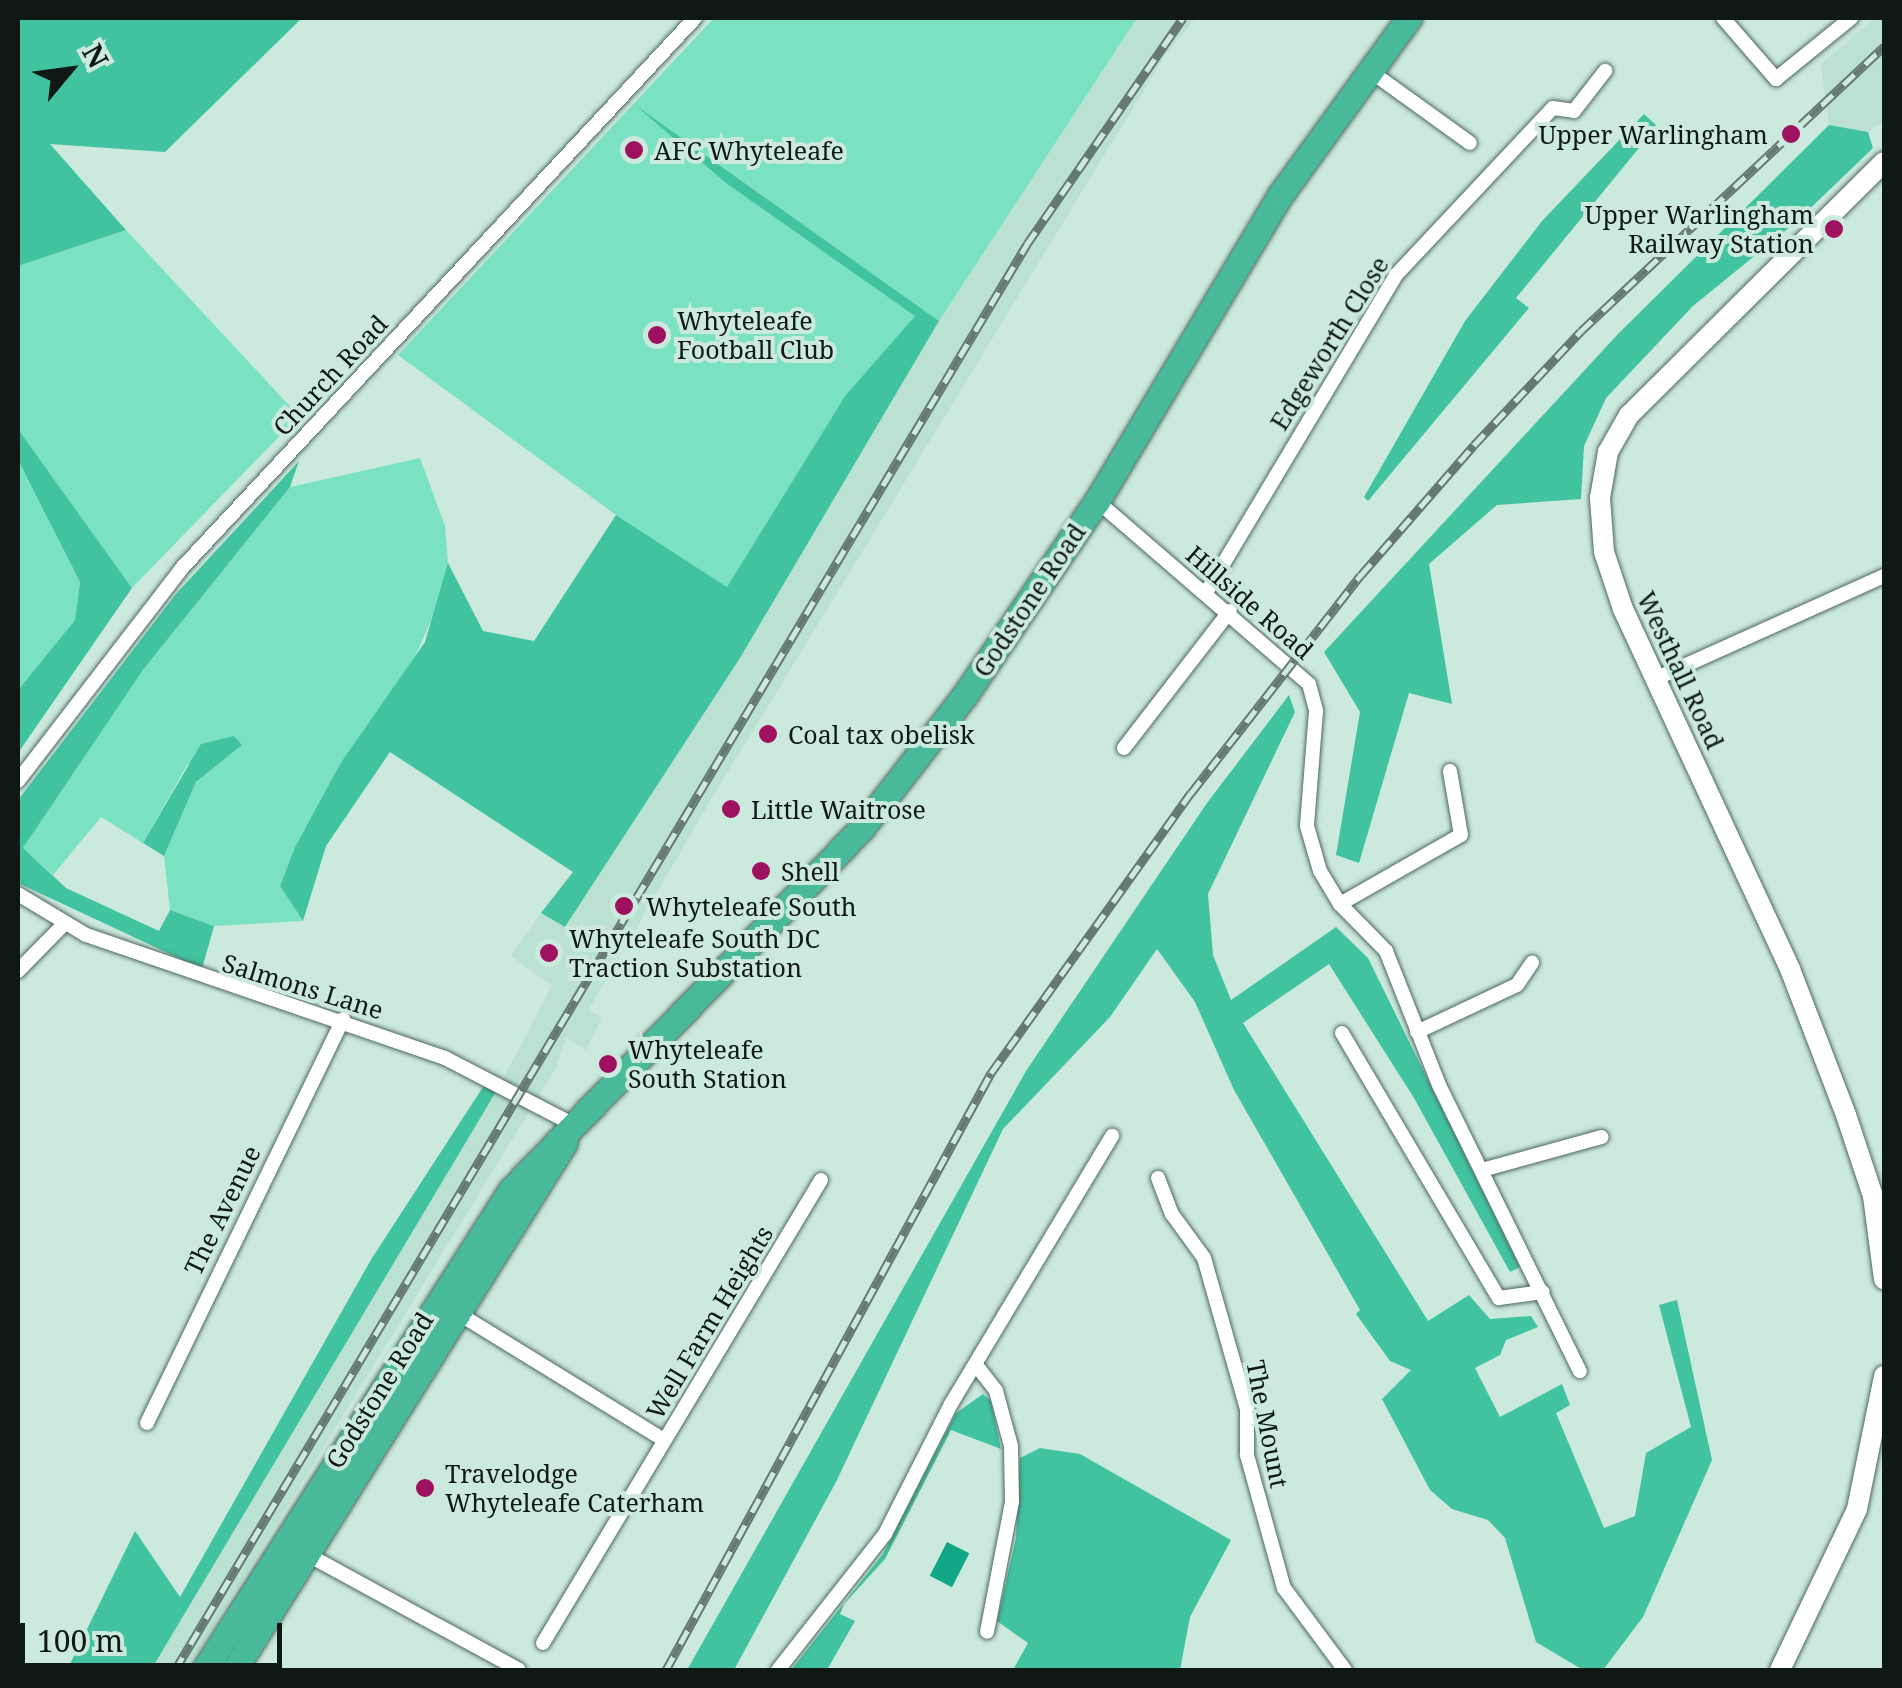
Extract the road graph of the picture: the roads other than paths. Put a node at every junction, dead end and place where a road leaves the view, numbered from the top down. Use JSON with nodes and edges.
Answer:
{"nodes":[{"id":1,"x":695,"y":18,"type":"edge"},
{"id":2,"x":1408,"y":18,"type":"edge"},
{"id":3,"x":1723,"y":18,"type":"edge"},
{"id":4,"x":1850,"y":18,"type":"edge"},
{"id":5,"x":1370,"y":70,"type":"junction"},
{"id":6,"x":1605,"y":70,"type":"dead end"},
{"id":7,"x":1470,"y":142,"type":"dead end"},
{"id":8,"x":1884,"y":162,"type":"edge"},
{"id":9,"x":1096,"y":502,"type":"junction"},
{"id":10,"x":1884,"y":576,"type":"edge"},
{"id":11,"x":1207,"y":591,"type":"junction"},
{"id":12,"x":1230,"y":611,"type":"junction"},
{"id":13,"x":1655,"y":679,"type":"junction"},
{"id":14,"x":1124,"y":748,"type":"dead end"},
{"id":15,"x":1450,"y":771,"type":"dead end"},
{"id":16,"x":18,"y":781,"type":"edge"},
{"id":17,"x":18,"y":894,"type":"edge"},
{"id":18,"x":1340,"y":904,"type":"junction"},
{"id":19,"x":63,"y":925,"type":"junction"},
{"id":20,"x":1532,"y":963,"type":"dead end"},
{"id":21,"x":18,"y":971,"type":"edge"},
{"id":22,"x":343,"y":1019,"type":"junction"},
{"id":23,"x":1416,"y":1032,"type":"junction"},
{"id":24,"x":1342,"y":1033,"type":"dead end"},
{"id":25,"x":574,"y":1124,"type":"junction"},
{"id":26,"x":1112,"y":1136,"type":"dead end"},
{"id":27,"x":1602,"y":1137,"type":"dead end"},
{"id":28,"x":1482,"y":1170,"type":"junction"},
{"id":29,"x":1158,"y":1178,"type":"dead end"},
{"id":30,"x":821,"y":1180,"type":"dead end"},
{"id":31,"x":1884,"y":1279,"type":"edge"},
{"id":32,"x":1543,"y":1292,"type":"junction"},
{"id":33,"x":447,"y":1306,"type":"junction"},
{"id":34,"x":976,"y":1365,"type":"junction"},
{"id":35,"x":1580,"y":1371,"type":"dead end"},
{"id":36,"x":1884,"y":1376,"type":"edge"},
{"id":37,"x":147,"y":1424,"type":"dead end"},
{"id":38,"x":664,"y":1440,"type":"junction"},
{"id":39,"x":284,"y":1541,"type":"junction"},
{"id":40,"x":306,"y":1554,"type":"junction"},
{"id":41,"x":987,"y":1632,"type":"dead end"},
{"id":42,"x":544,"y":1643,"type":"dead end"},
{"id":43,"x":204,"y":1670,"type":"edge"},
{"id":44,"x":234,"y":1670,"type":"edge"},
{"id":45,"x":519,"y":1670,"type":"edge"},
{"id":46,"x":778,"y":1670,"type":"edge"},
{"id":47,"x":1345,"y":1670,"type":"edge"},
{"id":48,"x":1780,"y":1670,"type":"edge"}],
"edges":[{"from":1,"to":16,"type":"street","name":"Church Road"},
{"from":2,"to":5,"type":"highway","name":"Godstone Road"},
{"from":3,"to":4,"type":"street"},
{"from":5,"to":7,"type":"street"},
{"from":5,"to":9,"type":"highway","name":"Godstone Road"},
{"from":6,"to":11,"type":"street","name":"Edgeworth Close"},
{"from":8,"to":13,"type":"street","name":"Westhall Road"},
{"from":9,"to":11,"type":"street","name":"Hillside Road"},
{"from":9,"to":25,"type":"highway","name":"Godstone Road"},
{"from":10,"to":13,"type":"street"},
{"from":11,"to":12,"type":"street","name":"Hillside Road"},
{"from":12,"to":14,"type":"street"},
{"from":12,"to":18,"type":"street","name":"Hillside Road"},
{"from":13,"to":31,"type":"street","name":"Westhall Road"},
{"from":15,"to":18,"type":"street"},
{"from":17,"to":19,"type":"street","name":"Salmons Lane"},
{"from":18,"to":23,"type":"street","name":"Hillside Road"},
{"from":19,"to":21,"type":"street"},
{"from":19,"to":22,"type":"street","name":"Salmons Lane"},
{"from":20,"to":23,"type":"street"},
{"from":22,"to":25,"type":"street","name":"Salmons Lane"},
{"from":22,"to":37,"type":"street","name":"The Avenue"},
{"from":23,"to":28,"type":"street","name":"Hillside Road"},
{"from":24,"to":32,"type":"street"},
{"from":25,"to":33,"type":"highway","name":"Godstone Road"},
{"from":26,"to":34,"type":"street"},
{"from":27,"to":28,"type":"street"},
{"from":28,"to":32,"type":"street","name":"Hillside Road"},
{"from":29,"to":47,"type":"street","name":"The Mount"},
{"from":30,"to":38,"type":"street","name":"Well Farm Heights"},
{"from":32,"to":35,"type":"street","name":"Hillside Road"},
{"from":33,"to":38,"type":"street"},
{"from":33,"to":39,"type":"highway","name":"Godstone Road"},
{"from":33,"to":40,"type":"highway","name":"Godstone Road"},
{"from":34,"to":41,"type":"street"},
{"from":34,"to":46,"type":"street"},
{"from":36,"to":48,"type":"street"},
{"from":38,"to":42,"type":"street","name":"Well Farm Heights"},
{"from":39,"to":40,"type":"street"},
{"from":39,"to":43,"type":"highway","name":"Godstone Road"},
{"from":40,"to":44,"type":"highway","name":"Godstone Road"},
{"from":40,"to":45,"type":"street"}]}
